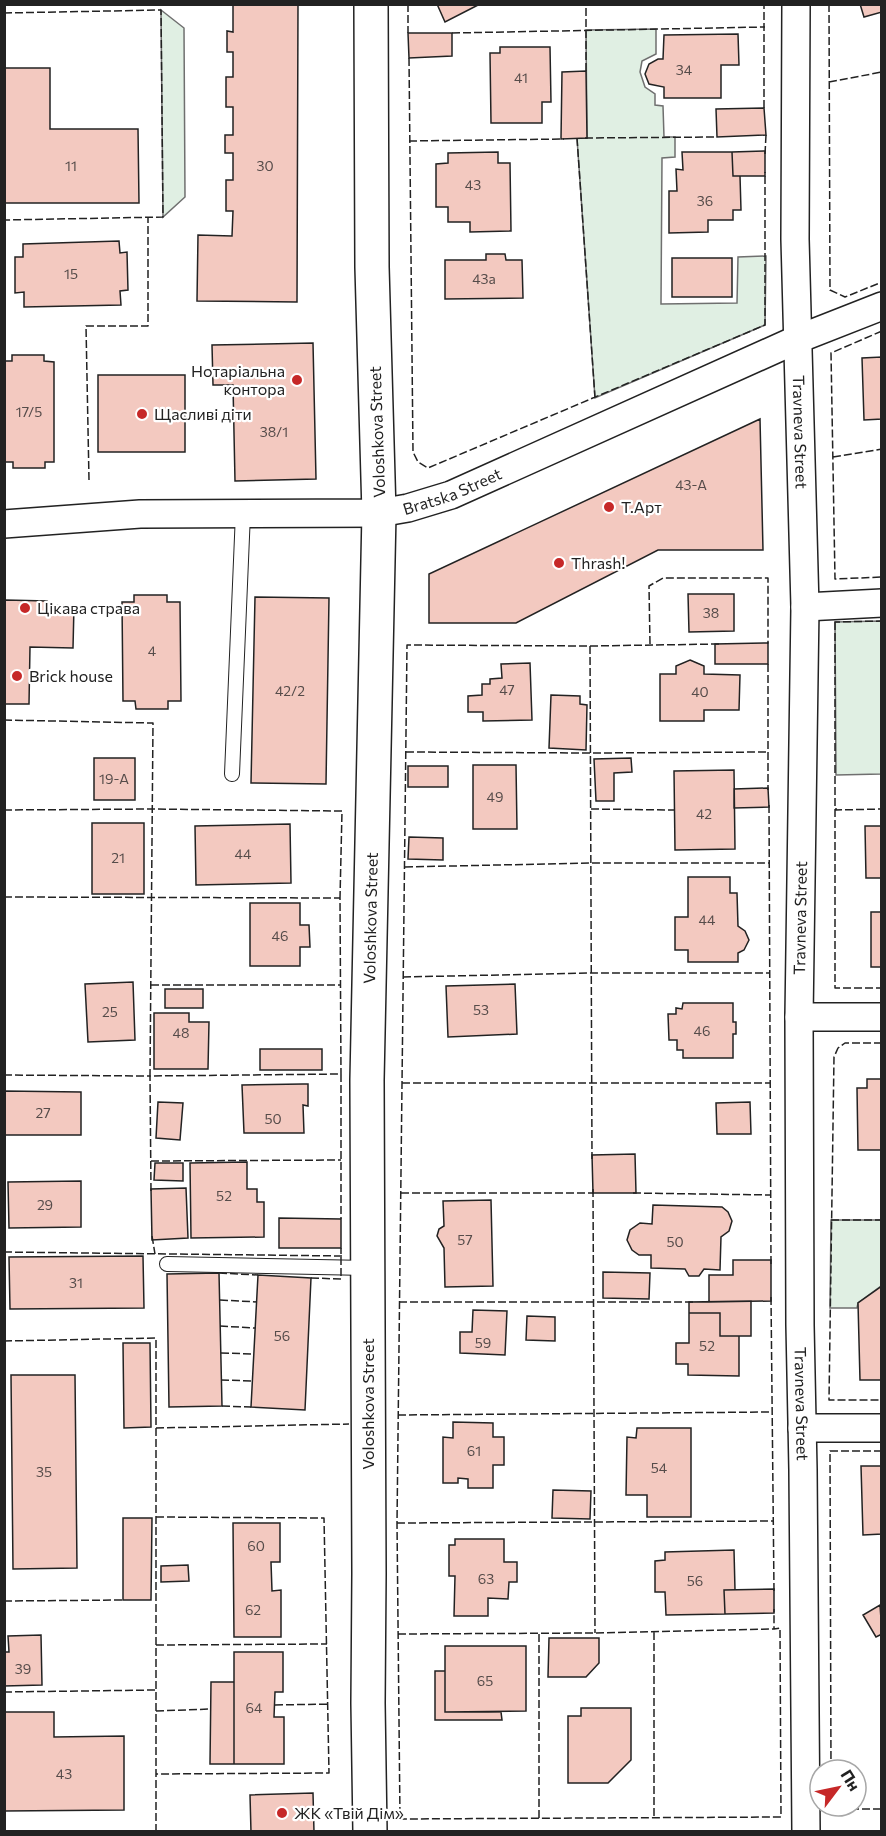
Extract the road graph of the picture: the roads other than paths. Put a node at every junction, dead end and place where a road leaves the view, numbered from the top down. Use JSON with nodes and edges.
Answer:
{"nodes":[{"id":1,"x":371,"y":4,"type":"edge"},
{"id":2,"x":796,"y":4,"type":"edge"},
{"id":3,"x":882,"y":306,"type":"edge"},
{"id":4,"x":798,"y":339,"type":"junction"},
{"id":5,"x":243,"y":513,"type":"junction"},
{"id":6,"x":379,"y":513,"type":"junction"},
{"id":7,"x":4,"y":524,"type":"edge"},
{"id":8,"x":882,"y":603,"type":"edge"},
{"id":9,"x":805,"y":607,"type":"junction"},
{"id":10,"x":232,"y":774,"type":"dead end"},
{"id":11,"x":799,"y":1017,"type":"junction"},
{"id":12,"x":882,"y":1017,"type":"edge"},
{"id":13,"x":167,"y":1264,"type":"dead end"},
{"id":14,"x":368,"y":1268,"type":"junction"},
{"id":15,"x":802,"y":1428,"type":"junction"},
{"id":16,"x":882,"y":1428,"type":"edge"},
{"id":17,"x":370,"y":1832,"type":"edge"},
{"id":18,"x":806,"y":1832,"type":"edge"}],
"edges":[{"from":1,"to":6,"type":"street","name":"Voloshkova Street"},
{"from":2,"to":4,"type":"street","name":"Travneva Street"},
{"from":3,"to":4,"type":"street","name":"Bratska Street"},
{"from":4,"to":6,"type":"street","name":"Bratska Street"},
{"from":4,"to":9,"type":"street","name":"Travneva Street"},
{"from":5,"to":6,"type":"street","name":"Bratska Street"},
{"from":5,"to":7,"type":"street","name":"Bratska Street"},
{"from":5,"to":10,"type":"lane"},
{"from":6,"to":14,"type":"street","name":"Voloshkova Street"},
{"from":8,"to":9,"type":"street"},
{"from":9,"to":11,"type":"street","name":"Travneva Street"},
{"from":11,"to":12,"type":"street"},
{"from":11,"to":15,"type":"street","name":"Travneva Street"},
{"from":13,"to":14,"type":"lane"},
{"from":14,"to":17,"type":"street","name":"Voloshkova Street"},
{"from":15,"to":16,"type":"street"},
{"from":15,"to":18,"type":"street","name":"Travneva Street"}]}
